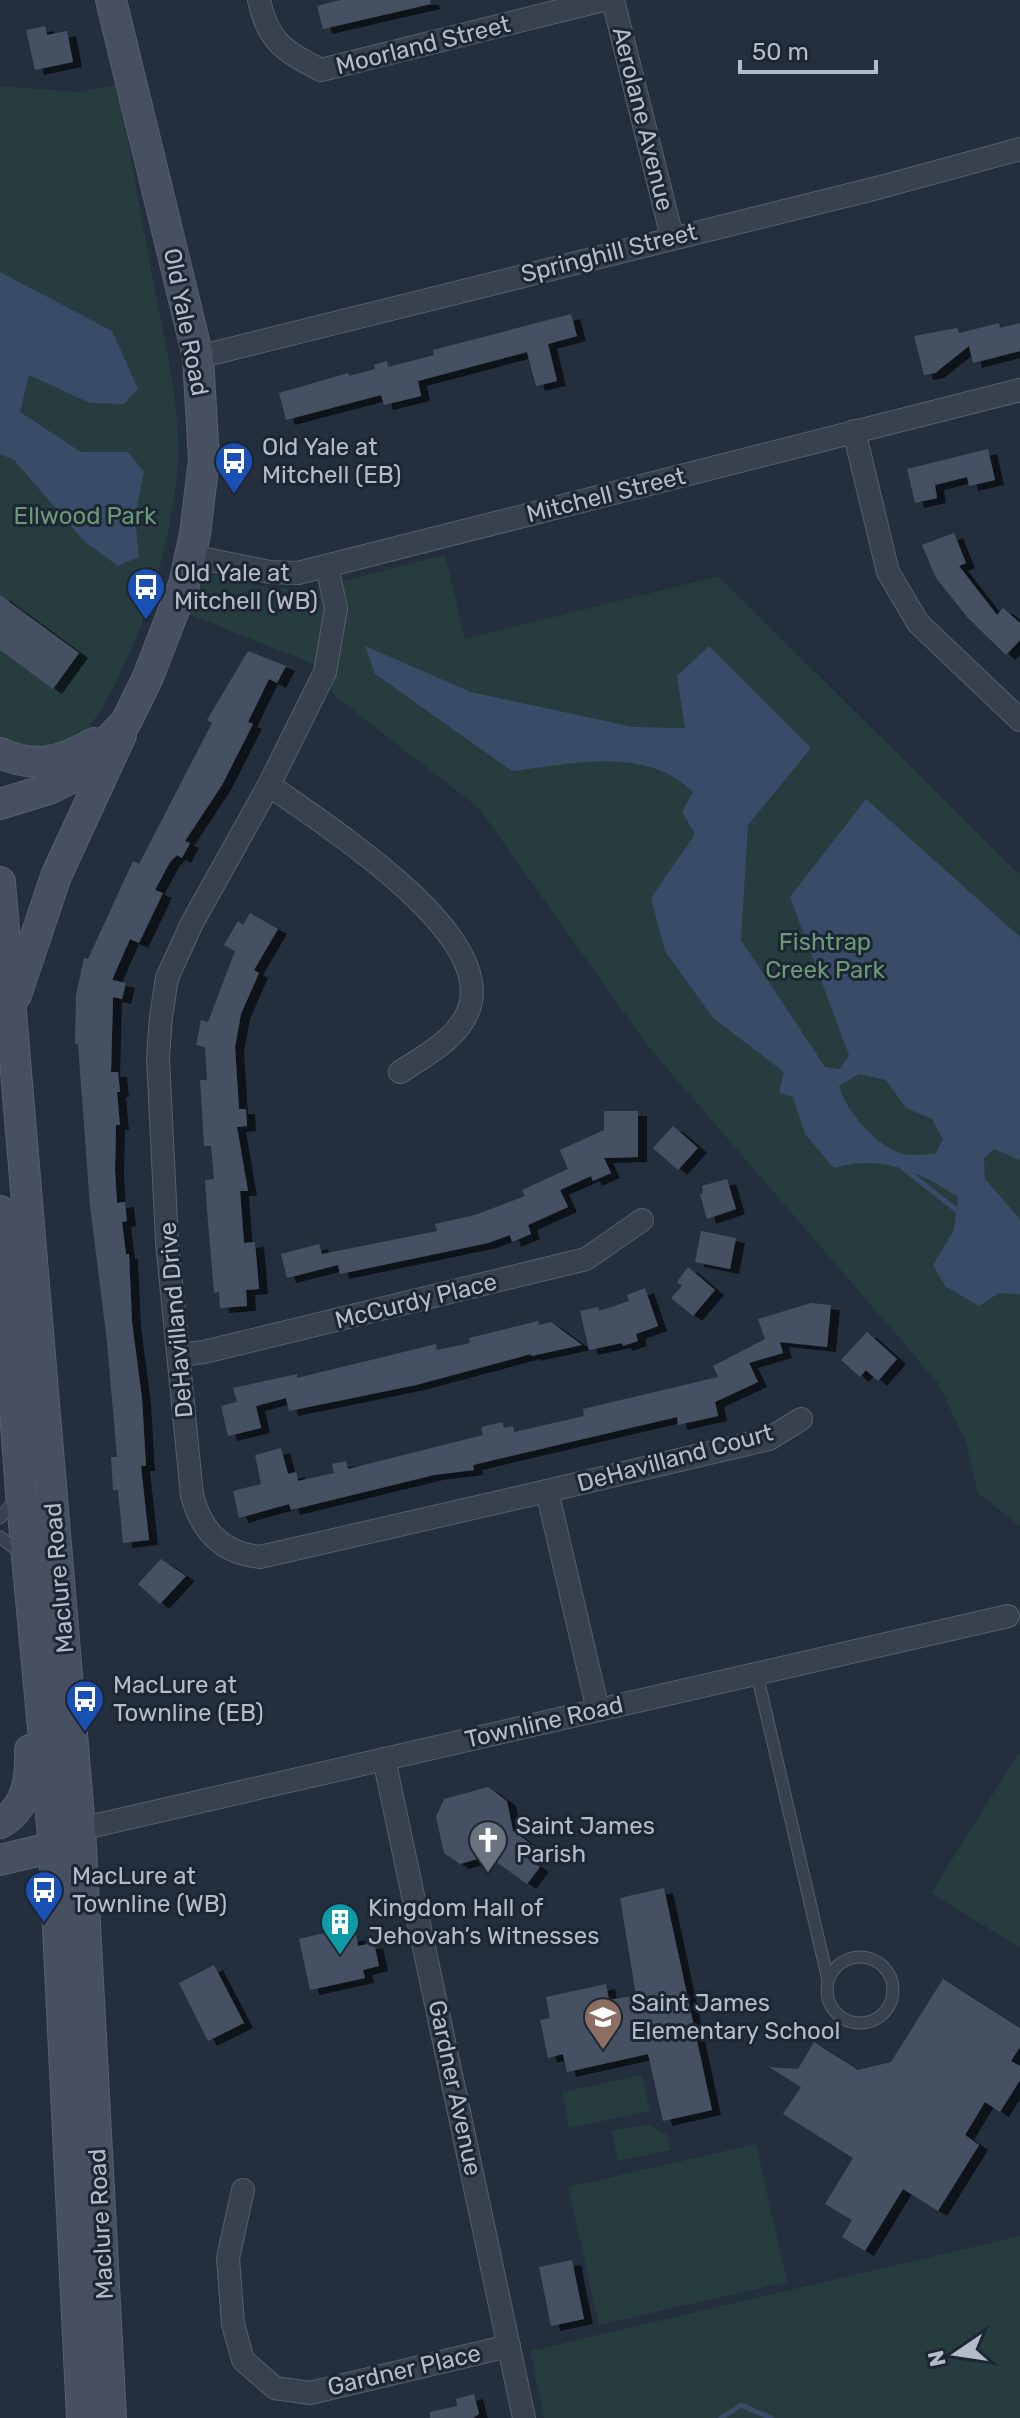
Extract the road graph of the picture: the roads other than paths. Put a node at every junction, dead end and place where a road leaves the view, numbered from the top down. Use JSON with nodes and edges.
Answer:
{"nodes":[{"id":1,"x":111,"y":0,"type":"edge"},
{"id":2,"x":259,"y":0,"type":"edge"},
{"id":3,"x":603,"y":0,"type":"edge"},
{"id":4,"x":613,"y":0,"type":"edge"},
{"id":5,"x":1020,"y":149,"type":"edge"},
{"id":6,"x":672,"y":237,"type":"junction"},
{"id":7,"x":198,"y":357,"type":"junction"},
{"id":8,"x":1020,"y":390,"type":"edge"},
{"id":9,"x":854,"y":431,"type":"junction"},
{"id":10,"x":191,"y":556,"type":"junction"},
{"id":11,"x":327,"y":567,"type":"junction"},
{"id":12,"x":1020,"y":720,"type":"edge"},
{"id":13,"x":126,"y":722,"type":"junction"},
{"id":14,"x":0,"y":753,"type":"edge"},
{"id":15,"x":269,"y":785,"type":"junction"},
{"id":16,"x":0,"y":804,"type":"edge"},
{"id":17,"x":0,"y":882,"type":"edge"},
{"id":18,"x":11,"y":1008,"type":"junction"},
{"id":19,"x":400,"y":1072,"type":"dead end"},
{"id":20,"x":0,"y":1211,"type":"edge"},
{"id":21,"x":642,"y":1220,"type":"dead end"},
{"id":22,"x":179,"y":1355,"type":"junction"},
{"id":23,"x":801,"y":1419,"type":"dead end"},
{"id":24,"x":547,"y":1491,"type":"junction"},
{"id":25,"x":21,"y":1492,"type":"junction"},
{"id":26,"x":0,"y":1518,"type":"edge"},
{"id":27,"x":0,"y":1537,"type":"edge"},
{"id":28,"x":27,"y":1559,"type":"junction"},
{"id":29,"x":1008,"y":1616,"type":"dead end"},
{"id":30,"x":757,"y":1674,"type":"junction"},
{"id":31,"x":40,"y":1699,"type":"junction"},
{"id":32,"x":598,"y":1710,"type":"junction"},
{"id":33,"x":384,"y":1759,"type":"junction"},
{"id":34,"x":0,"y":1823,"type":"edge"},
{"id":35,"x":62,"y":1834,"type":"junction"},
{"id":36,"x":0,"y":1836,"type":"edge"},
{"id":37,"x":0,"y":1860,"type":"edge"},
{"id":38,"x":828,"y":1980,"type":"junction"},
{"id":39,"x":243,"y":2190,"type":"dead end"},
{"id":40,"x":509,"y":2346,"type":"junction"},
{"id":41,"x":82,"y":2418,"type":"edge"},
{"id":42,"x":111,"y":2418,"type":"edge"},
{"id":43,"x":524,"y":2418,"type":"edge"}],
"edges":[{"from":1,"to":7,"type":"main road","name":"Old Yale Road"},
{"from":2,"to":3,"type":"street","name":"Moorland Street"},
{"from":4,"to":6,"type":"street","name":"Aerolane Avenue"},
{"from":5,"to":6,"type":"street","name":"Springhill Street"},
{"from":6,"to":7,"type":"street","name":"Springhill Street"},
{"from":7,"to":10,"type":"main road","name":"Old Yale Road"},
{"from":8,"to":9,"type":"street","name":"Mitchell Street"},
{"from":9,"to":11,"type":"street","name":"Mitchell Street"},
{"from":9,"to":12,"type":"street"},
{"from":10,"to":11,"type":"street","name":"Mitchell Street"},
{"from":10,"to":13,"type":"main road","name":"Old Yale Road"},
{"from":11,"to":15,"type":"street","name":"DeHavilland Drive"},
{"from":13,"to":14,"type":"main road"},
{"from":13,"to":16,"type":"main road","name":"Old Yale Road"},
{"from":13,"to":18,"type":"main road"},
{"from":15,"to":19,"type":"street"},
{"from":15,"to":22,"type":"street","name":"DeHavilland Drive"},
{"from":17,"to":18,"type":"main road","name":"Maclure Road"},
{"from":18,"to":35,"type":"main road","name":"Maclure Road"},
{"from":20,"to":25,"type":"main road","name":"Maclure Road"},
{"from":21,"to":22,"type":"street","name":"McCurdy Place"},
{"from":22,"to":24,"type":"street","name":"DeHavilland Drive"},
{"from":23,"to":24,"type":"street","name":"DeHavilland Court"},
{"from":24,"to":32,"type":"street"},
{"from":25,"to":26,"type":"lane"},
{"from":25,"to":28,"type":"main road","name":"Maclure Road"},
{"from":27,"to":28,"type":"lane"},
{"from":28,"to":31,"type":"main road","name":"Maclure Road"},
{"from":29,"to":30,"type":"street","name":"Townline Road"},
{"from":30,"to":32,"type":"street","name":"Townline Road"},
{"from":30,"to":38,"type":"lane"},
{"from":31,"to":34,"type":"main road"},
{"from":31,"to":35,"type":"main road","name":"Maclure Road"},
{"from":32,"to":33,"type":"street","name":"Townline Road"},
{"from":33,"to":35,"type":"street","name":"Townline Road"},
{"from":33,"to":40,"type":"street","name":"Gardner Avenue"},
{"from":35,"to":36,"type":"main road","name":"Townline Road"},
{"from":35,"to":37,"type":"main road","name":"Townline Road"},
{"from":35,"to":41,"type":"main road","name":"Maclure Road"},
{"from":35,"to":42,"type":"main road","name":"Maclure Road"},
{"from":38,"to":38,"type":"lane"},
{"from":39,"to":40,"type":"street","name":"Gardner Place"},
{"from":40,"to":43,"type":"street","name":"Gardner Avenue"}]}
